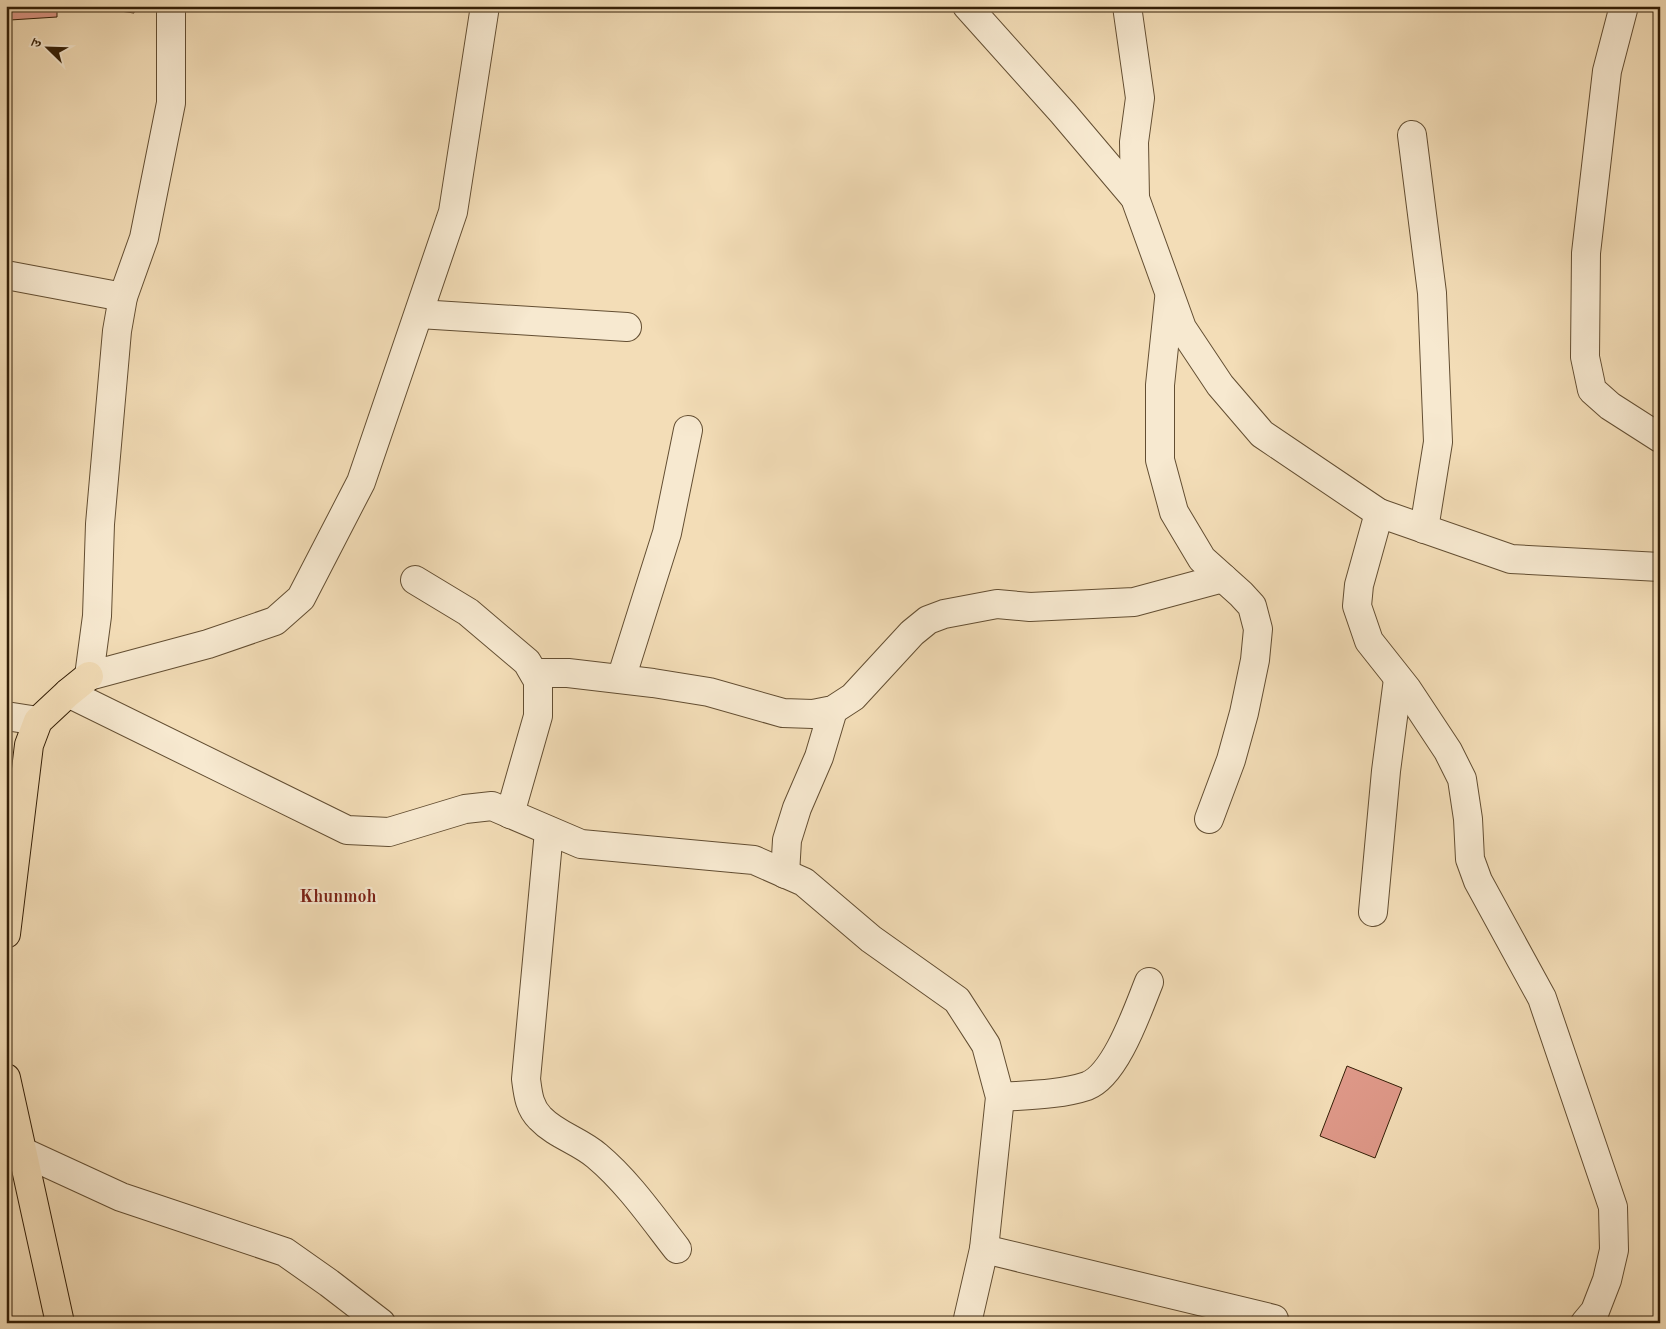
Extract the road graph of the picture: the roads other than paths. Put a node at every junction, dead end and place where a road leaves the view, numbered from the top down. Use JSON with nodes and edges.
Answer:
{"nodes":[{"id":1,"x":171,"y":6,"type":"edge"},
{"id":2,"x":485,"y":6,"type":"edge"},
{"id":3,"x":967,"y":6,"type":"edge"},
{"id":4,"x":1127,"y":6,"type":"edge"},
{"id":5,"x":1624,"y":6,"type":"edge"},
{"id":6,"x":1412,"y":135,"type":"dead end"},
{"id":7,"x":1135,"y":198,"type":"junction"},
{"id":8,"x":6,"y":275,"type":"edge"},
{"id":9,"x":1169,"y":292,"type":"junction"},
{"id":10,"x":123,"y":297,"type":"junction"},
{"id":11,"x":419,"y":314,"type":"junction"},
{"id":12,"x":627,"y":326,"type":"dead end"},
{"id":13,"x":688,"y":430,"type":"dead end"},
{"id":14,"x":1660,"y":438,"type":"edge"},
{"id":15,"x":1379,"y":513,"type":"junction"},
{"id":16,"x":1424,"y":529,"type":"junction"},
{"id":17,"x":1660,"y":567,"type":"edge"},
{"id":18,"x":1223,"y":578,"type":"junction"},
{"id":19,"x":415,"y":580,"type":"dead end"},
{"id":20,"x":534,"y":673,"type":"junction"},
{"id":21,"x":89,"y":676,"type":"junction"},
{"id":22,"x":622,"y":679,"type":"junction"},
{"id":23,"x":1398,"y":679,"type":"junction"},
{"id":24,"x":68,"y":693,"type":"junction"},
{"id":25,"x":833,"y":710,"type":"junction"},
{"id":26,"x":6,"y":716,"type":"edge"},
{"id":27,"x":38,"y":721,"type":"junction"},
{"id":28,"x":510,"y":814,"type":"junction"},
{"id":29,"x":1209,"y":819,"type":"dead end"},
{"id":30,"x":549,"y":831,"type":"junction"},
{"id":31,"x":784,"y":874,"type":"junction"},
{"id":32,"x":1373,"y":912,"type":"dead end"},
{"id":33,"x":6,"y":934,"type":"edge"},
{"id":34,"x":1149,"y":982,"type":"dead end"},
{"id":35,"x":6,"y":1078,"type":"edge"},
{"id":36,"x":1000,"y":1098,"type":"junction"},
{"id":37,"x":22,"y":1151,"type":"junction"},
{"id":38,"x":677,"y":1249,"type":"dead end"},
{"id":39,"x":984,"y":1249,"type":"junction"},
{"id":40,"x":1274,"y":1319,"type":"dead end"},
{"id":41,"x":60,"y":1323,"type":"edge"},
{"id":42,"x":381,"y":1323,"type":"edge"},
{"id":43,"x":966,"y":1323,"type":"edge"},
{"id":44,"x":1585,"y":1323,"type":"edge"}],
"edges":[{"from":1,"to":10,"type":"street"},
{"from":2,"to":11,"type":"street"},
{"from":3,"to":7,"type":"street"},
{"from":4,"to":7,"type":"street"},
{"from":5,"to":14,"type":"street"},
{"from":6,"to":16,"type":"street"},
{"from":7,"to":9,"type":"street"},
{"from":8,"to":10,"type":"street"},
{"from":9,"to":15,"type":"street"},
{"from":9,"to":18,"type":"street"},
{"from":10,"to":21,"type":"street"},
{"from":11,"to":12,"type":"street"},
{"from":11,"to":21,"type":"street"},
{"from":13,"to":22,"type":"street"},
{"from":15,"to":16,"type":"street"},
{"from":15,"to":23,"type":"street"},
{"from":16,"to":17,"type":"street"},
{"from":18,"to":25,"type":"street"},
{"from":18,"to":29,"type":"street"},
{"from":19,"to":20,"type":"street"},
{"from":20,"to":22,"type":"street"},
{"from":20,"to":28,"type":"street"},
{"from":21,"to":24,"type":"main road"},
{"from":22,"to":25,"type":"street"},
{"from":23,"to":32,"type":"street"},
{"from":23,"to":44,"type":"street"},
{"from":24,"to":27,"type":"main road"},
{"from":24,"to":28,"type":"street"},
{"from":25,"to":31,"type":"street"},
{"from":26,"to":27,"type":"street"},
{"from":27,"to":33,"type":"main road"},
{"from":28,"to":30,"type":"street"},
{"from":30,"to":31,"type":"street"},
{"from":30,"to":38,"type":"street"},
{"from":31,"to":36,"type":"street"},
{"from":34,"to":36,"type":"street"},
{"from":35,"to":37,"type":"main road"},
{"from":36,"to":39,"type":"street"},
{"from":37,"to":41,"type":"main road"},
{"from":37,"to":42,"type":"street"},
{"from":39,"to":40,"type":"street"},
{"from":39,"to":43,"type":"street"}]}
